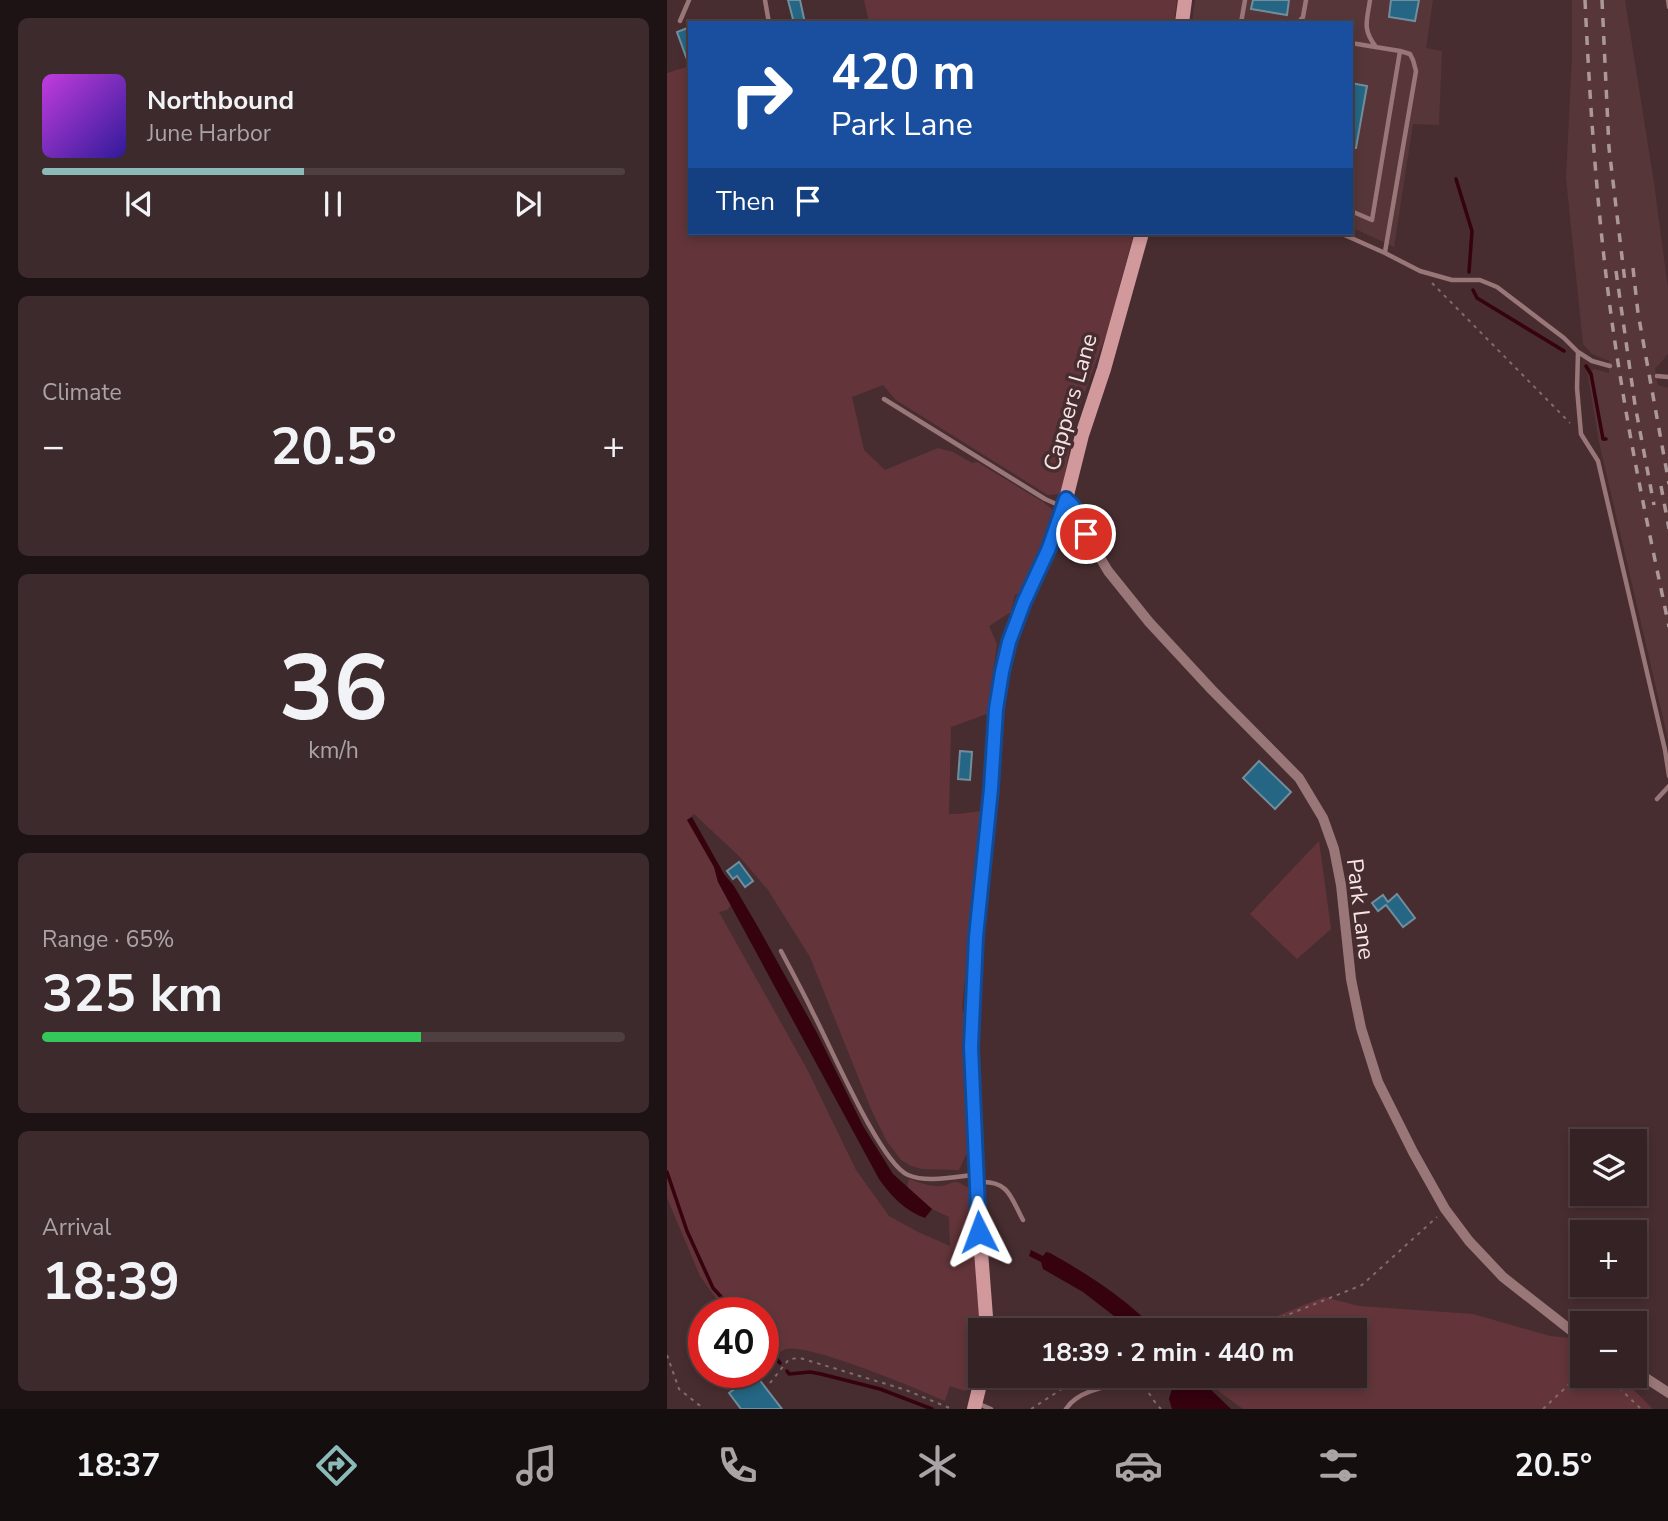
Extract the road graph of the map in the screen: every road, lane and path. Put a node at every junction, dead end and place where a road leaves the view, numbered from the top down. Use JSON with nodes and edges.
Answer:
{"nodes":[{"id":1,"x":689,"y":0,"type":"edge"},
{"id":2,"x":765,"y":0,"type":"edge"},
{"id":3,"x":1185,"y":0,"type":"edge"},
{"id":4,"x":1245,"y":0,"type":"edge"},
{"id":5,"x":1306,"y":0,"type":"edge"},
{"id":6,"x":1370,"y":0,"type":"edge"},
{"id":7,"x":1668,"y":0,"type":"edge"},
{"id":8,"x":1668,"y":7,"type":"edge"},
{"id":9,"x":680,"y":21,"type":"dead end"},
{"id":10,"x":769,"y":21,"type":"edge"},
{"id":11,"x":1182,"y":21,"type":"edge"},
{"id":12,"x":1241,"y":21,"type":"edge"},
{"id":13,"x":1300,"y":21,"type":"edge"},
{"id":14,"x":1353,"y":43,"type":"edge"},
{"id":15,"x":1376,"y":47,"type":"junction"},
{"id":16,"x":1400,"y":51,"type":"junction"},
{"id":17,"x":1353,"y":212,"type":"edge"},
{"id":18,"x":1141,"y":235,"type":"edge"},
{"id":19,"x":1344,"y":235,"type":"edge"},
{"id":20,"x":1385,"y":253,"type":"junction"},
{"id":21,"x":1420,"y":271,"type":"junction"},
{"id":22,"x":1578,"y":352,"type":"junction"},
{"id":23,"x":1610,"y":366,"type":"dead end"},
{"id":24,"x":1657,"y":376,"type":"dead end"},
{"id":25,"x":1668,"y":377,"type":"edge"},
{"id":26,"x":883,"y":399,"type":"dead end"},
{"id":27,"x":1581,"y":434,"type":"junction"},
{"id":28,"x":1065,"y":503,"type":"junction"},
{"id":29,"x":1668,"y":776,"type":"edge"},
{"id":30,"x":1668,"y":786,"type":"edge"},
{"id":31,"x":1657,"y":799,"type":"dead end"},
{"id":32,"x":781,"y":951,"type":"dead end"},
{"id":33,"x":976,"y":1178,"type":"junction"},
{"id":34,"x":1445,"y":1209,"type":"junction"},
{"id":35,"x":1023,"y":1220,"type":"dead end"},
{"id":36,"x":986,"y":1318,"type":"edge"},
{"id":37,"x":1280,"y":1318,"type":"edge"},
{"id":38,"x":1570,"y":1330,"type":"edge"},
{"id":39,"x":667,"y":1355,"type":"edge"},
{"id":40,"x":779,"y":1372,"type":"edge"},
{"id":41,"x":1647,"y":1379,"type":"edge"},
{"id":42,"x":1570,"y":1383,"type":"edge"},
{"id":43,"x":979,"y":1388,"type":"edge"},
{"id":44,"x":1063,"y":1388,"type":"edge"},
{"id":45,"x":1105,"y":1388,"type":"edge"},
{"id":46,"x":1146,"y":1388,"type":"edge"},
{"id":47,"x":1619,"y":1388,"type":"edge"},
{"id":48,"x":1668,"y":1393,"type":"edge"},
{"id":49,"x":975,"y":1406,"type":"edge"},
{"id":50,"x":704,"y":1409,"type":"edge"},
{"id":51,"x":952,"y":1409,"type":"edge"},
{"id":52,"x":991,"y":1409,"type":"edge"},
{"id":53,"x":1031,"y":1409,"type":"edge"},
{"id":54,"x":1066,"y":1409,"type":"edge"},
{"id":55,"x":1161,"y":1409,"type":"edge"},
{"id":56,"x":1543,"y":1409,"type":"edge"},
{"id":57,"x":1641,"y":1409,"type":"edge"}],
"edges":[{"from":1,"to":9,"type":"lane"},
{"from":2,"to":10,"type":"lane"},
{"from":3,"to":11,"type":"street"},
{"from":4,"to":12,"type":"lane"},
{"from":5,"to":13,"type":"lane"},
{"from":6,"to":15,"type":"lane"},
{"from":7,"to":8,"type":"lane"},
{"from":14,"to":15,"type":"lane"},
{"from":15,"to":16,"type":"lane"},
{"from":16,"to":17,"type":"lane"},
{"from":16,"to":20,"type":"lane"},
{"from":18,"to":28,"type":"street","name":"Cappers Lane"},
{"from":19,"to":20,"type":"lane"},
{"from":20,"to":21,"type":"lane"},
{"from":21,"to":22,"type":"lane"},
{"from":21,"to":27,"type":"path"},
{"from":22,"to":23,"type":"lane"},
{"from":22,"to":27,"type":"lane"},
{"from":24,"to":25,"type":"lane"},
{"from":26,"to":28,"type":"lane"},
{"from":27,"to":29,"type":"lane"},
{"from":28,"to":33,"type":"street","name":"Cappers Lane"},
{"from":28,"to":34,"type":"street","name":"Park Lane"},
{"from":30,"to":31,"type":"lane"},
{"from":32,"to":33,"type":"lane"},
{"from":33,"to":35,"type":"lane"},
{"from":33,"to":36,"type":"street","name":"Cappers Lane"},
{"from":34,"to":37,"type":"path"},
{"from":34,"to":38,"type":"street","name":"Park Lane"},
{"from":39,"to":50,"type":"path"},
{"from":40,"to":51,"type":"path"},
{"from":41,"to":48,"type":"street"},
{"from":42,"to":56,"type":"path"},
{"from":43,"to":49,"type":"street"},
{"from":44,"to":53,"type":"path"},
{"from":45,"to":54,"type":"lane"},
{"from":46,"to":55,"type":"path"},
{"from":47,"to":57,"type":"path"},
{"from":49,"to":52,"type":"lane"}]}
